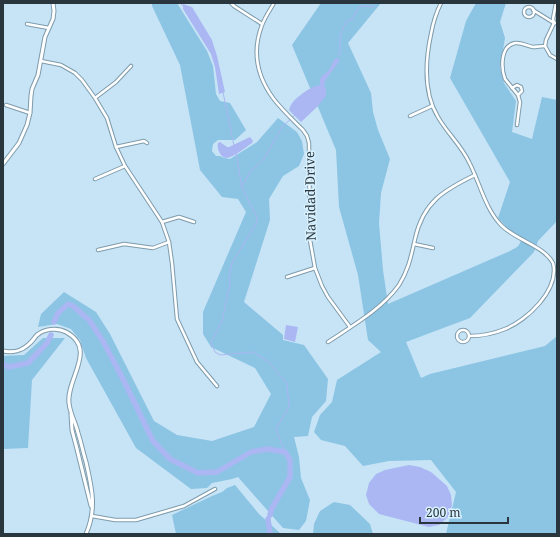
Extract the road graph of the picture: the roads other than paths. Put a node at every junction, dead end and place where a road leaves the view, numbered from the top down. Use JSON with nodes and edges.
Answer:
{"nodes":[{"id":1,"x":53,"y":3,"type":"edge"},
{"id":2,"x":231,"y":3,"type":"edge"},
{"id":3,"x":274,"y":3,"type":"edge"},
{"id":4,"x":442,"y":3,"type":"edge"},
{"id":5,"x":556,"y":3,"type":"edge"},
{"id":6,"x":533,"y":10,"type":"dead end"},
{"id":7,"x":556,"y":14,"type":"edge"},
{"id":8,"x":557,"y":20,"type":"edge"},
{"id":9,"x":555,"y":23,"type":"edge"},
{"id":10,"x":27,"y":24,"type":"dead end"},
{"id":11,"x":262,"y":24,"type":"junction"},
{"id":12,"x":50,"y":28,"type":"junction"},
{"id":13,"x":545,"y":46,"type":"junction"},
{"id":14,"x":557,"y":59,"type":"edge"},
{"id":15,"x":41,"y":60,"type":"junction"},
{"id":16,"x":131,"y":66,"type":"dead end"},
{"id":17,"x":512,"y":88,"type":"junction"},
{"id":18,"x":518,"y":95,"type":"junction"},
{"id":19,"x":95,"y":98,"type":"junction"},
{"id":20,"x":6,"y":105,"type":"dead end"},
{"id":21,"x":432,"y":106,"type":"junction"},
{"id":22,"x":30,"y":113,"type":"junction"},
{"id":23,"x":410,"y":116,"type":"dead end"},
{"id":24,"x":517,"y":125,"type":"dead end"},
{"id":25,"x":147,"y":143,"type":"dead end"},
{"id":26,"x":116,"y":147,"type":"junction"},
{"id":27,"x":3,"y":164,"type":"edge"},
{"id":28,"x":125,"y":166,"type":"junction"},
{"id":29,"x":475,"y":175,"type":"junction"},
{"id":30,"x":95,"y":179,"type":"dead end"},
{"id":31,"x":162,"y":222,"type":"junction"},
{"id":32,"x":194,"y":222,"type":"dead end"},
{"id":33,"x":169,"y":242,"type":"junction"},
{"id":34,"x":414,"y":244,"type":"junction"},
{"id":35,"x":433,"y":248,"type":"dead end"},
{"id":36,"x":98,"y":250,"type":"dead end"},
{"id":37,"x":315,"y":268,"type":"junction"},
{"id":38,"x":287,"y":276,"type":"dead end"},
{"id":39,"x":556,"y":278,"type":"edge"},
{"id":40,"x":554,"y":287,"type":"dead end"},
{"id":41,"x":552,"y":291,"type":"dead end"},
{"id":42,"x":350,"y":327,"type":"junction"},
{"id":43,"x":469,"y":336,"type":"junction"},
{"id":44,"x":328,"y":342,"type":"dead end"},
{"id":45,"x":3,"y":351,"type":"edge"},
{"id":46,"x":217,"y":386,"type":"dead end"},
{"id":47,"x":71,"y":411,"type":"junction"},
{"id":48,"x":89,"y":476,"type":"junction"},
{"id":49,"x":84,"y":478,"type":"junction"},
{"id":50,"x":215,"y":489,"type":"dead end"},
{"id":51,"x":92,"y":509,"type":"junction"},
{"id":52,"x":92,"y":516,"type":"junction"},
{"id":53,"x":86,"y":534,"type":"edge"}],
"edges":[{"from":1,"to":12,"type":"street"},
{"from":2,"to":11,"type":"street"},
{"from":3,"to":11,"type":"street","name":"Navidad Drive"},
{"from":4,"to":21,"type":"street"},
{"from":5,"to":7,"type":"street"},
{"from":6,"to":9,"type":"street"},
{"from":7,"to":9,"type":"street"},
{"from":8,"to":9,"type":"street"},
{"from":9,"to":13,"type":"street"},
{"from":10,"to":12,"type":"street"},
{"from":11,"to":37,"type":"street","name":"Navidad Drive"},
{"from":12,"to":15,"type":"street"},
{"from":13,"to":14,"type":"street"},
{"from":13,"to":17,"type":"street"},
{"from":15,"to":19,"type":"street"},
{"from":15,"to":22,"type":"street"},
{"from":16,"to":19,"type":"street"},
{"from":17,"to":18,"type":"street"},
{"from":17,"to":18,"type":"street"},
{"from":18,"to":24,"type":"street"},
{"from":19,"to":26,"type":"street"},
{"from":20,"to":22,"type":"street"},
{"from":21,"to":23,"type":"street"},
{"from":21,"to":29,"type":"street"},
{"from":22,"to":27,"type":"street"},
{"from":25,"to":26,"type":"street"},
{"from":26,"to":28,"type":"street"},
{"from":28,"to":30,"type":"street"},
{"from":28,"to":31,"type":"street"},
{"from":29,"to":34,"type":"street"},
{"from":29,"to":39,"type":"street"},
{"from":31,"to":32,"type":"street"},
{"from":31,"to":33,"type":"street"},
{"from":33,"to":36,"type":"street"},
{"from":33,"to":46,"type":"street"},
{"from":34,"to":35,"type":"street"},
{"from":34,"to":42,"type":"street"},
{"from":37,"to":38,"type":"street"},
{"from":37,"to":42,"type":"street","name":"Navidad Drive"},
{"from":39,"to":40,"type":"street"},
{"from":41,"to":43,"type":"street"},
{"from":42,"to":44,"type":"street"},
{"from":43,"to":43,"type":"street"},
{"from":45,"to":47,"type":"street"},
{"from":47,"to":48,"type":"street"},
{"from":47,"to":49,"type":"street"},
{"from":48,"to":49,"type":"street"},
{"from":48,"to":51,"type":"street"},
{"from":49,"to":51,"type":"street"},
{"from":50,"to":52,"type":"street"},
{"from":51,"to":52,"type":"street"},
{"from":52,"to":53,"type":"street"}]}
